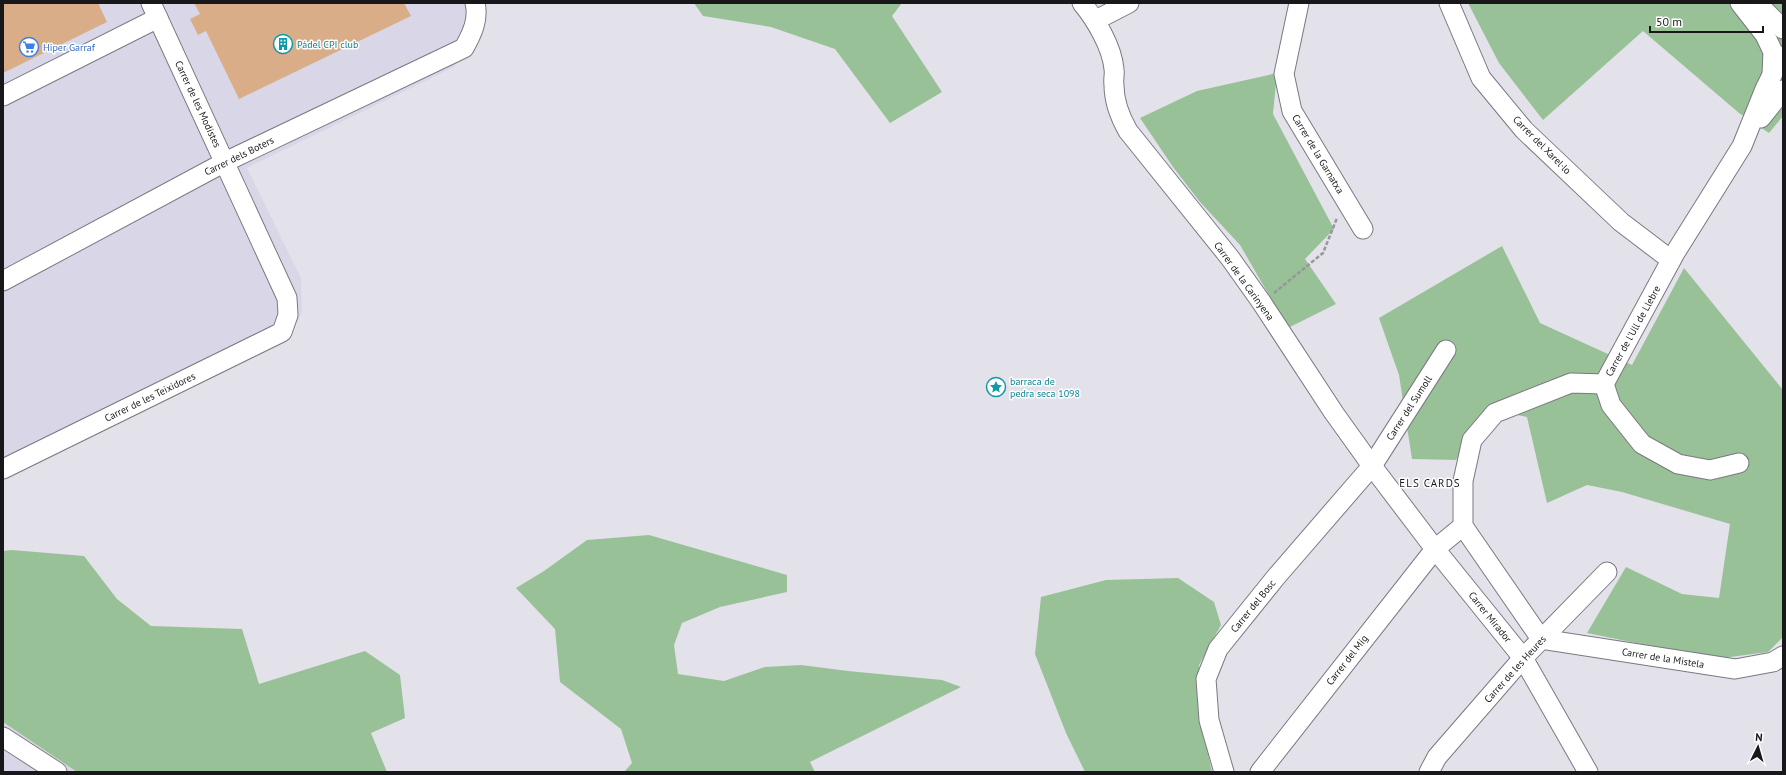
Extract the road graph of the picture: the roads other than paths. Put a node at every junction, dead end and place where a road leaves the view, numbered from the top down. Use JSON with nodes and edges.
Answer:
{"nodes":[{"id":1,"x":475,"y":3,"type":"edge"},
{"id":2,"x":1082,"y":3,"type":"edge"},
{"id":3,"x":1129,"y":3,"type":"edge"},
{"id":4,"x":1299,"y":3,"type":"edge"},
{"id":5,"x":1449,"y":3,"type":"edge"},
{"id":6,"x":1741,"y":3,"type":"edge"},
{"id":7,"x":1757,"y":3,"type":"edge"},
{"id":8,"x":1770,"y":3,"type":"edge"},
{"id":9,"x":155,"y":10,"type":"edge"},
{"id":10,"x":1783,"y":15,"type":"edge"},
{"id":11,"x":1096,"y":20,"type":"junction"},
{"id":12,"x":1783,"y":29,"type":"edge"},
{"id":13,"x":1783,"y":42,"type":"edge"},
{"id":14,"x":1783,"y":56,"type":"edge"},
{"id":15,"x":1778,"y":82,"type":"edge"},
{"id":16,"x":3,"y":96,"type":"edge"},
{"id":17,"x":226,"y":162,"type":"junction"},
{"id":18,"x":1363,"y":229,"type":"dead end"},
{"id":19,"x":1671,"y":260,"type":"junction"},
{"id":20,"x":3,"y":281,"type":"edge"},
{"id":21,"x":288,"y":316,"type":"joint"},
{"id":22,"x":1446,"y":350,"type":"dead end"},
{"id":23,"x":1604,"y":384,"type":"junction"},
{"id":24,"x":1739,"y":463,"type":"dead end"},
{"id":25,"x":1372,"y":466,"type":"junction"},
{"id":26,"x":3,"y":469,"type":"edge"},
{"id":27,"x":1463,"y":526,"type":"junction"},
{"id":28,"x":1434,"y":549,"type":"junction"},
{"id":29,"x":1607,"y":572,"type":"dead end"},
{"id":30,"x":1542,"y":639,"type":"junction"},
{"id":31,"x":1783,"y":656,"type":"edge"},
{"id":32,"x":1523,"y":658,"type":"junction"},
{"id":33,"x":3,"y":737,"type":"edge"},
{"id":34,"x":57,"y":772,"type":"edge"},
{"id":35,"x":1224,"y":772,"type":"edge"},
{"id":36,"x":1260,"y":772,"type":"edge"},
{"id":37,"x":1429,"y":772,"type":"edge"},
{"id":38,"x":1588,"y":772,"type":"edge"}],
"edges":[{"from":1,"to":17,"type":"street","name":"Carrer dels Boters"},
{"from":2,"to":11,"type":"street","name":"Carrer de la Carinyena"},
{"from":3,"to":11,"type":"street"},
{"from":4,"to":18,"type":"street","name":"Carrer de la Garnatxa"},
{"from":5,"to":19,"type":"street","name":"Carrer del Xarel·lo"},
{"from":6,"to":13,"type":"street"},
{"from":6,"to":15,"type":"street"},
{"from":7,"to":12,"type":"street"},
{"from":8,"to":10,"type":"street"},
{"from":9,"to":16,"type":"street"},
{"from":9,"to":17,"type":"street","name":"Carrer de les Modistes"},
{"from":11,"to":25,"type":"street","name":"Carrer de la Carinyena"},
{"from":14,"to":15,"type":"street"},
{"from":15,"to":19,"type":"street","name":"Carrer de l'Ull de Llebre"},
{"from":17,"to":20,"type":"street","name":"Carrer dels Boters"},
{"from":17,"to":21,"type":"street","name":"Carrer de les Modistes"},
{"from":19,"to":23,"type":"street","name":"Carrer de l'Ull de Llebre"},
{"from":21,"to":26,"type":"street","name":"Carrer de les Teixidores"},
{"from":22,"to":25,"type":"street","name":"Carrer del Sumoll"},
{"from":23,"to":24,"type":"street"},
{"from":23,"to":27,"type":"street","name":"Carrer de l'Ull de Llebre"},
{"from":25,"to":28,"type":"street","name":"Carrer de la Carinyena"},
{"from":25,"to":35,"type":"street","name":"Carrer del Bosc"},
{"from":27,"to":28,"type":"street"},
{"from":27,"to":30,"type":"street"},
{"from":28,"to":32,"type":"street","name":"Carrer Mirador"},
{"from":28,"to":36,"type":"street","name":"Carrer del Mig"},
{"from":29,"to":30,"type":"street","name":"Carrer de les Heures"},
{"from":30,"to":31,"type":"street","name":"Carrer de la Mistela"},
{"from":30,"to":32,"type":"street","name":"Carrer de les Heures"},
{"from":32,"to":37,"type":"street","name":"Carrer de les Heures"},
{"from":32,"to":38,"type":"street","name":"Carrer Mirador"},
{"from":33,"to":34,"type":"street"}]}
